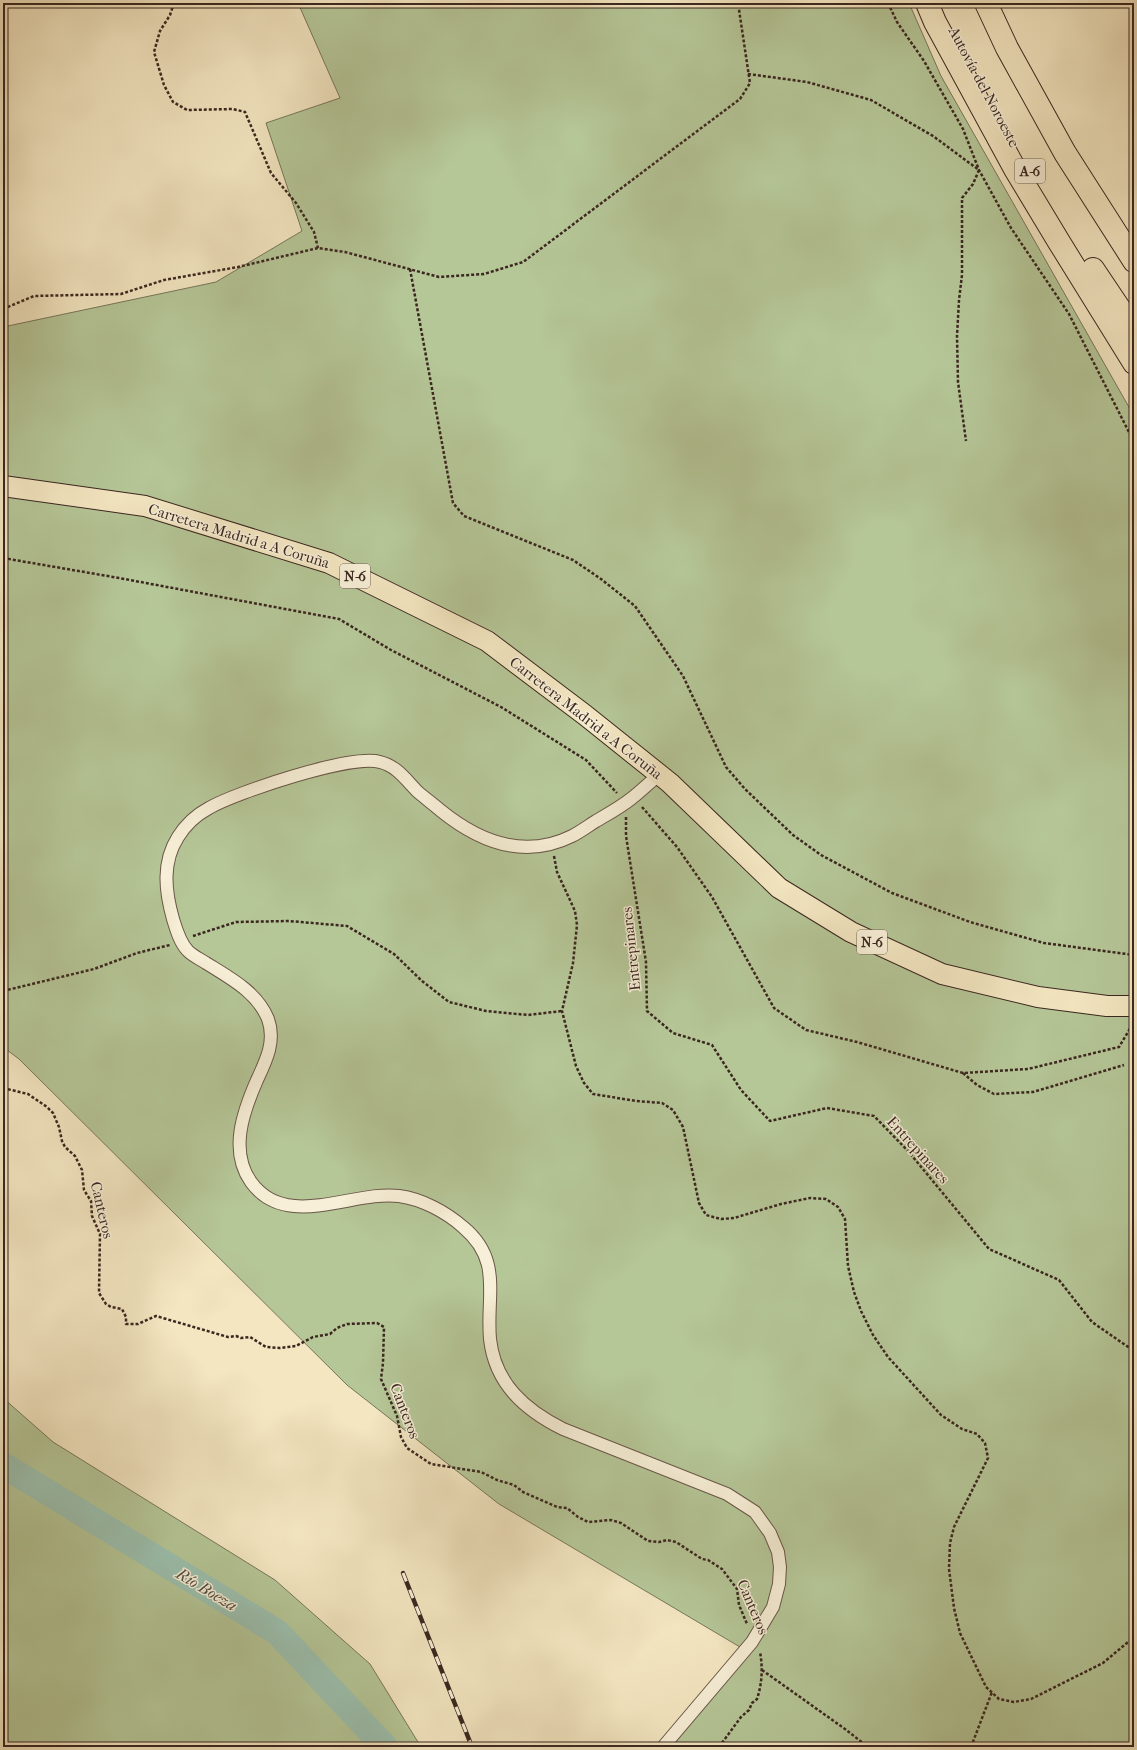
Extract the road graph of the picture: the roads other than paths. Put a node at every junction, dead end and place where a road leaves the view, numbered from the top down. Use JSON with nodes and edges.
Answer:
{"nodes":[{"id":1,"x":927,"y":3,"type":"edge"},
{"id":2,"x":940,"y":3,"type":"edge"},
{"id":3,"x":986,"y":3,"type":"edge"},
{"id":4,"x":1134,"y":261,"type":"edge"},
{"id":5,"x":1134,"y":330,"type":"edge"},
{"id":6,"x":1134,"y":363,"type":"edge"},
{"id":7,"x":3,"y":486,"type":"edge"},
{"id":8,"x":659,"y":774,"type":"junction"},
{"id":9,"x":1134,"y":1006,"type":"edge"},
{"id":10,"x":663,"y":1747,"type":"edge"}],
"edges":[{"from":1,"to":6,"type":"highway"},
{"from":2,"to":5,"type":"highway","name":"Autovía del Noroeste","number":"A-6"},
{"from":3,"to":4,"type":"highway","number":"A-6"},
{"from":7,"to":8,"type":"highway","name":"Carretera Madrid a A Coruña","number":"N-6"},
{"from":8,"to":9,"type":"highway","name":"Carretera Madrid a A Coruña","number":"N-6"},
{"from":8,"to":10,"type":"street"}]}
